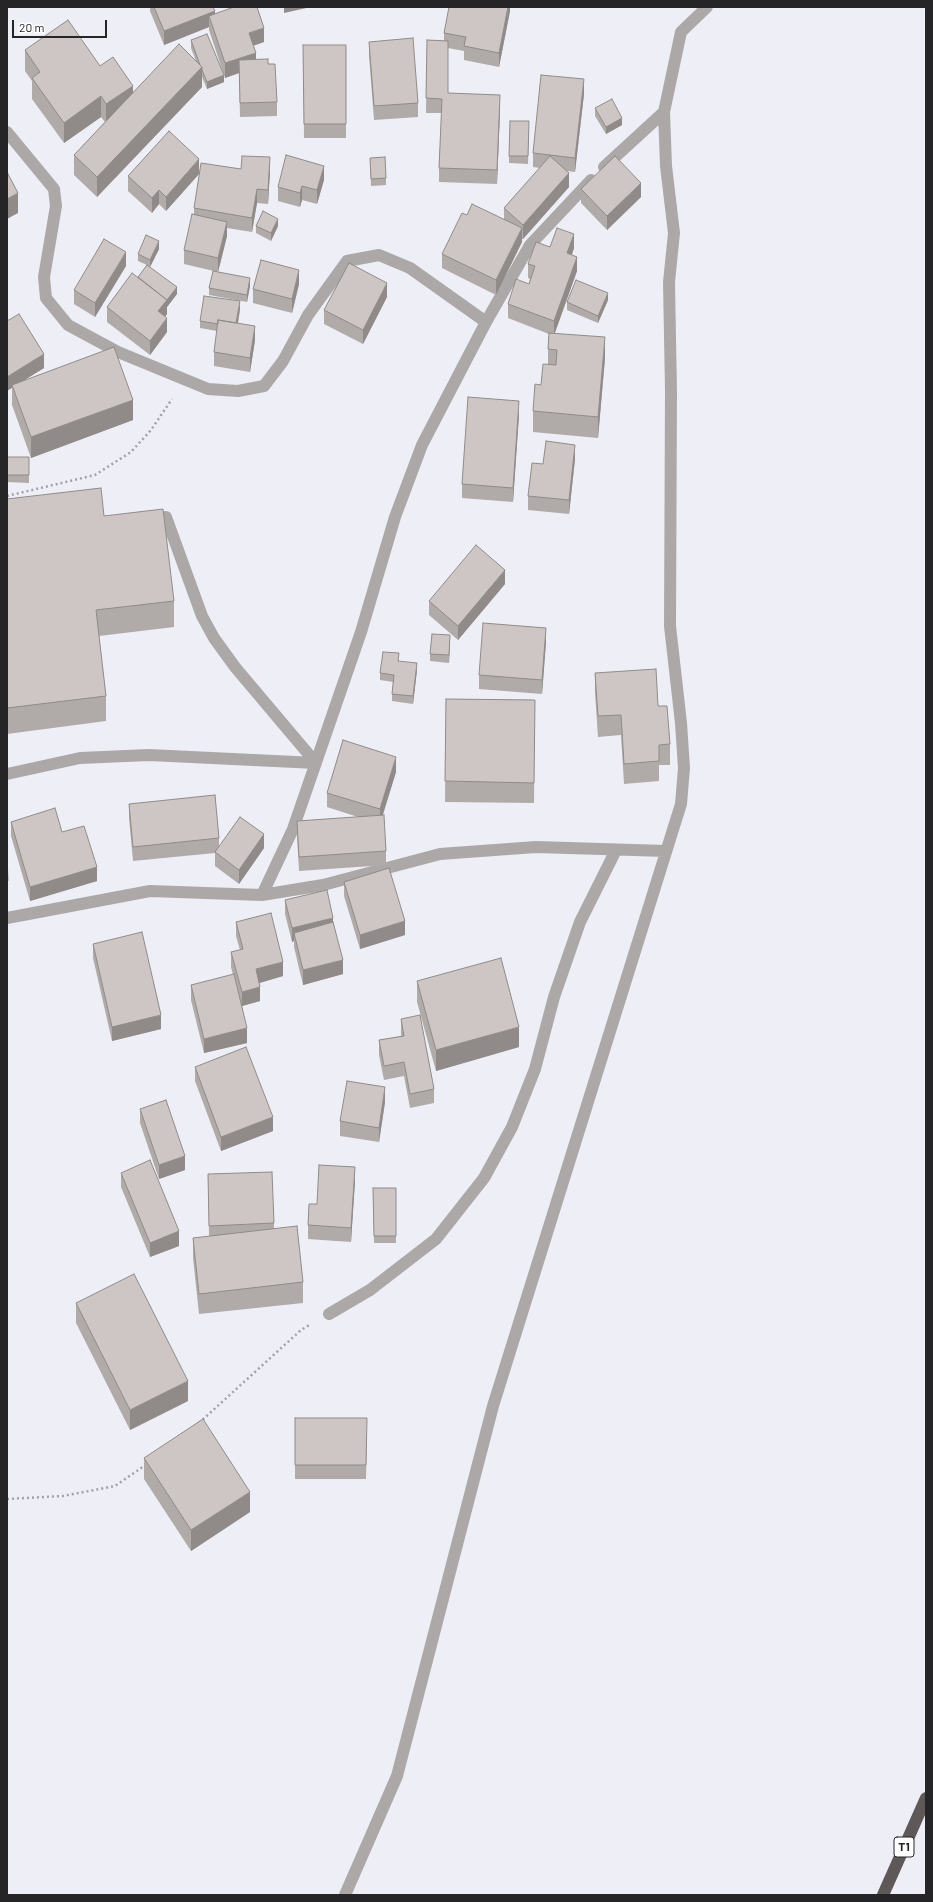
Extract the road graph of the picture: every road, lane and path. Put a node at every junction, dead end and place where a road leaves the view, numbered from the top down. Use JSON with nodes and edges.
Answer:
{"nodes":[{"id":1,"x":707,"y":7,"type":"edge"},
{"id":2,"x":664,"y":112,"type":"junction"},
{"id":3,"x":7,"y":132,"type":"edge"},
{"id":4,"x":486,"y":322,"type":"junction"},
{"id":5,"x":186,"y":378,"type":"junction"},
{"id":6,"x":7,"y":496,"type":"edge"},
{"id":7,"x":166,"y":518,"type":"edge"},
{"id":8,"x":316,"y":763,"type":"junction"},
{"id":9,"x":7,"y":774,"type":"edge"},
{"id":10,"x":616,"y":850,"type":"junction"},
{"id":11,"x":666,"y":850,"type":"junction"},
{"id":12,"x":262,"y":895,"type":"junction"},
{"id":13,"x":7,"y":918,"type":"edge"},
{"id":14,"x":329,"y":1314,"type":"joint"},
{"id":15,"x":198,"y":1424,"type":"edge"},
{"id":16,"x":151,"y":1461,"type":"edge"},
{"id":17,"x":7,"y":1499,"type":"edge"},
{"id":18,"x":926,"y":1798,"type":"edge"},
{"id":19,"x":345,"y":1895,"type":"edge"},
{"id":20,"x":883,"y":1895,"type":"edge"}],
"edges":[{"from":1,"to":2,"type":"street"},
{"from":2,"to":4,"type":"street"},
{"from":2,"to":11,"type":"street"},
{"from":3,"to":5,"type":"street"},
{"from":4,"to":5,"type":"street"},
{"from":4,"to":8,"type":"street"},
{"from":5,"to":6,"type":"path"},
{"from":7,"to":8,"type":"street"},
{"from":8,"to":9,"type":"street"},
{"from":8,"to":12,"type":"street"},
{"from":10,"to":11,"type":"street"},
{"from":10,"to":12,"type":"street"},
{"from":10,"to":14,"type":"street"},
{"from":11,"to":19,"type":"street"},
{"from":12,"to":13,"type":"street"},
{"from":14,"to":15,"type":"path"},
{"from":16,"to":17,"type":"path"},
{"from":18,"to":20,"type":"highway","number":"T1"}]}
